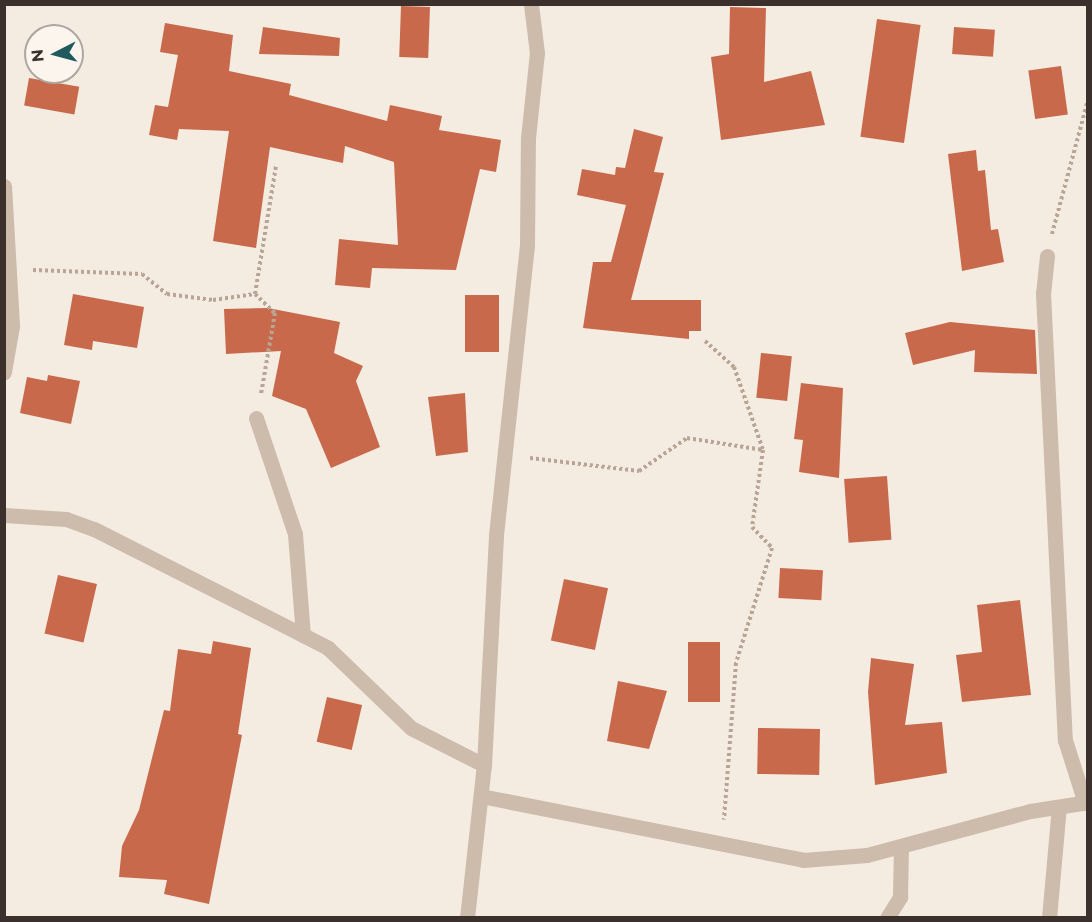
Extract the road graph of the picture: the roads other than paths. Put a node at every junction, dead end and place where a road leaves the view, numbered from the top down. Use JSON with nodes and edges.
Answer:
{"nodes":[{"id":1,"x":531,"y":4,"type":"edge"},
{"id":2,"x":4,"y":186,"type":"edge"},
{"id":3,"x":1047,"y":256,"type":"road end"},
{"id":4,"x":4,"y":372,"type":"edge"},
{"id":5,"x":256,"y":418,"type":"road end"},
{"id":6,"x":4,"y":514,"type":"edge"},
{"id":7,"x":303,"y":635,"type":"junction"},
{"id":8,"x":484,"y":765,"type":"junction"},
{"id":9,"x":481,"y":796,"type":"junction"},
{"id":10,"x":1086,"y":803,"type":"edge"},
{"id":11,"x":1059,"y":807,"type":"junction"},
{"id":12,"x":901,"y":847,"type":"junction"},
{"id":13,"x":467,"y":918,"type":"edge"},
{"id":14,"x":887,"y":918,"type":"edge"},
{"id":15,"x":1049,"y":918,"type":"edge"}],
"edges":[{"from":1,"to":8,"type":"street"},
{"from":2,"to":4,"type":"street"},
{"from":3,"to":10,"type":"street"},
{"from":5,"to":7,"type":"street"},
{"from":6,"to":7,"type":"street"},
{"from":7,"to":8,"type":"street"},
{"from":8,"to":9,"type":"street"},
{"from":9,"to":12,"type":"street"},
{"from":9,"to":13,"type":"street"},
{"from":10,"to":11,"type":"street"},
{"from":11,"to":12,"type":"street"},
{"from":11,"to":15,"type":"street"},
{"from":12,"to":14,"type":"street"}]}
